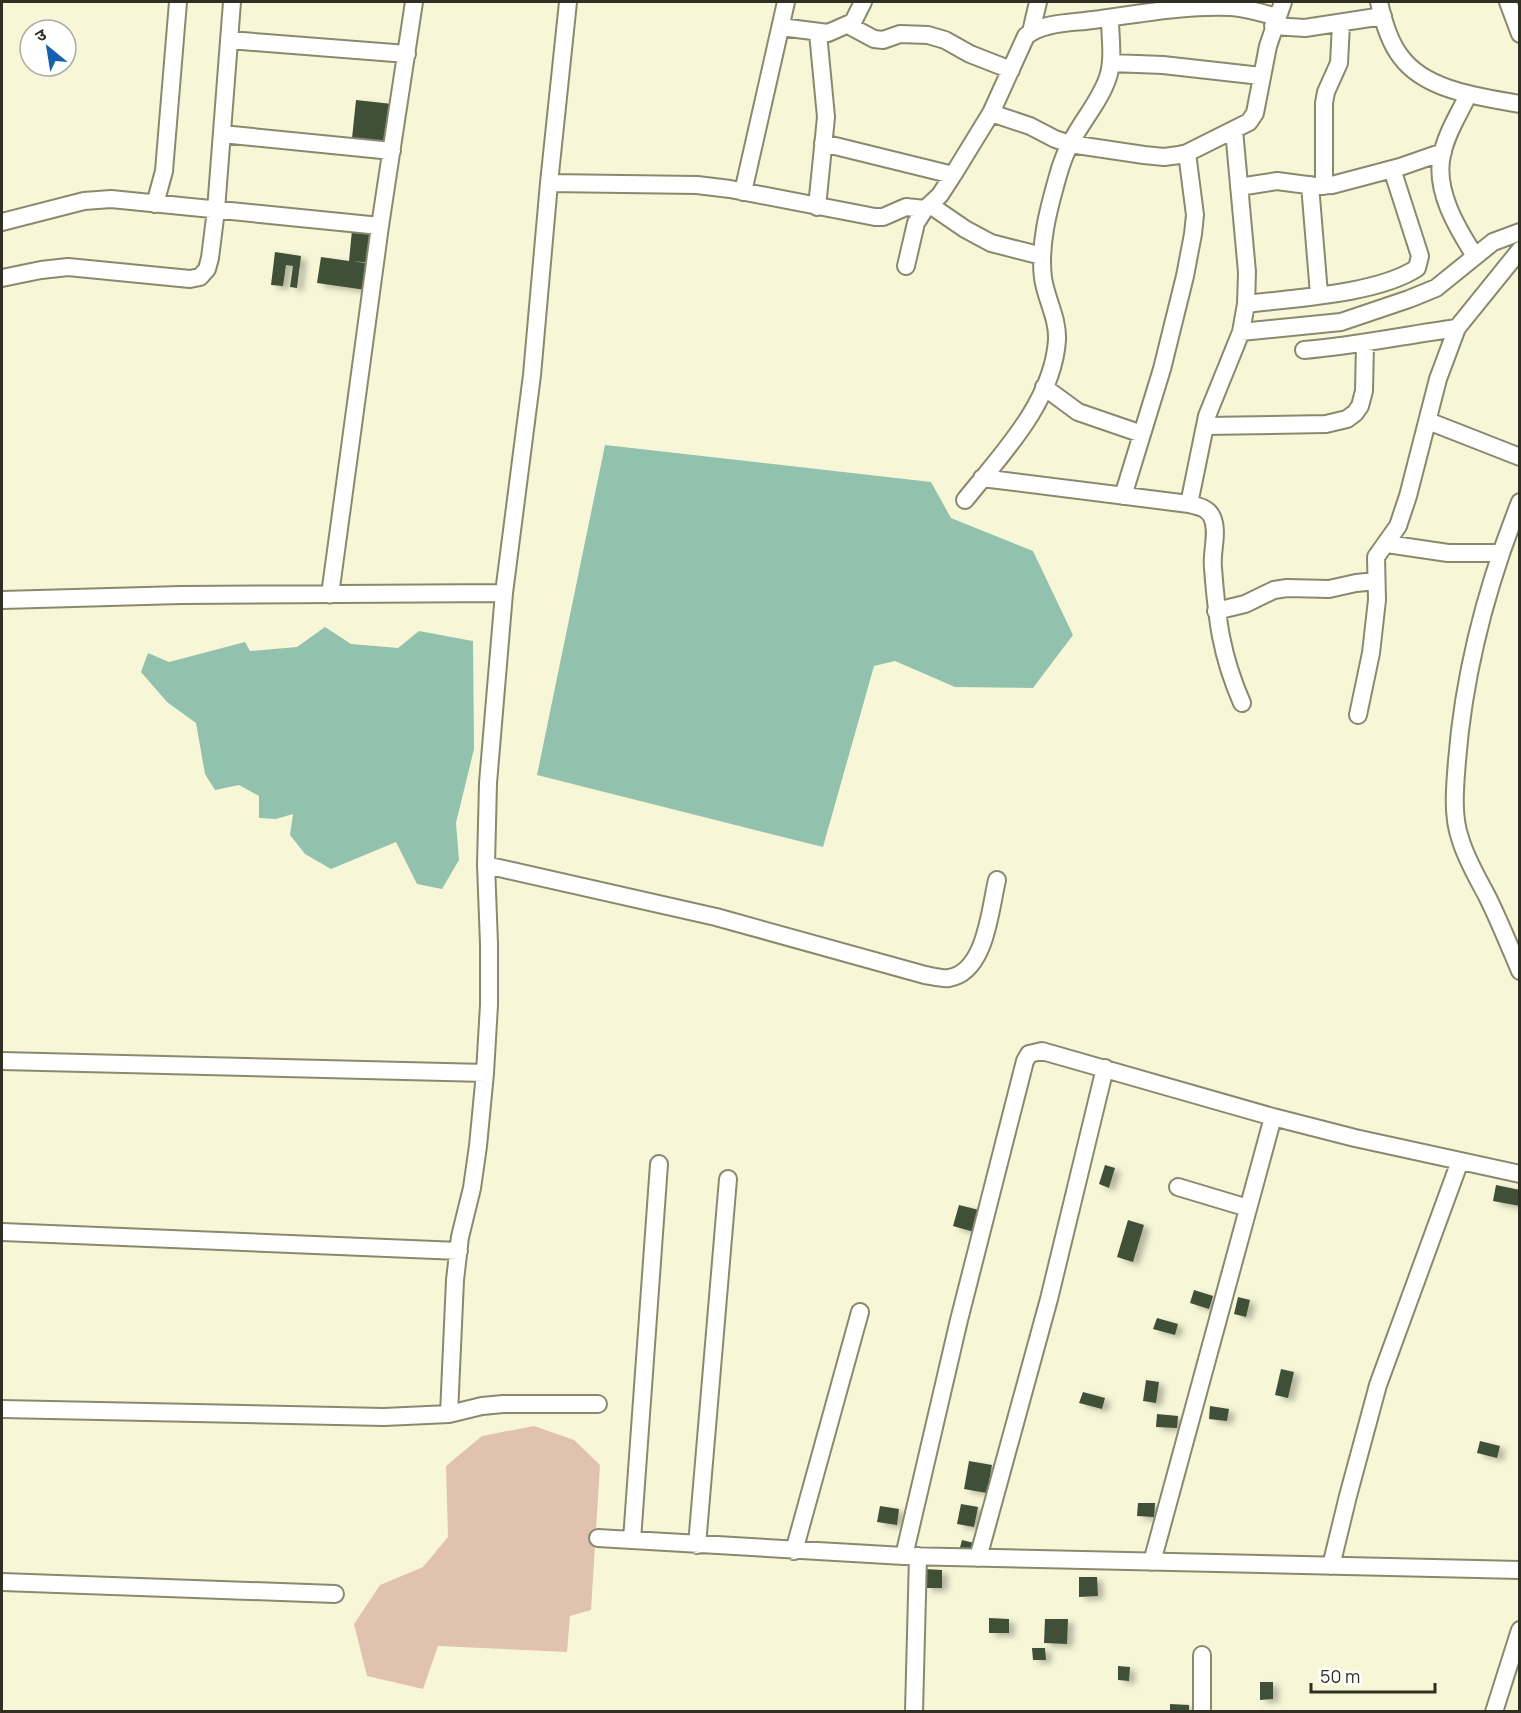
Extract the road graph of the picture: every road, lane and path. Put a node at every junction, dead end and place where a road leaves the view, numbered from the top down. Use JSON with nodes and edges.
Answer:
{"nodes":[{"id":1,"x":178,"y":2,"type":"edge"},
{"id":2,"x":232,"y":2,"type":"edge"},
{"id":3,"x":414,"y":2,"type":"edge"},
{"id":4,"x":568,"y":2,"type":"edge"},
{"id":5,"x":786,"y":2,"type":"edge"},
{"id":6,"x":863,"y":2,"type":"edge"},
{"id":7,"x":1038,"y":2,"type":"edge"},
{"id":8,"x":1508,"y":2,"type":"edge"},
{"id":9,"x":1181,"y":6,"type":"edge"},
{"id":10,"x":1381,"y":9,"type":"edge"},
{"id":11,"x":1278,"y":15,"type":"edge"},
{"id":12,"x":1110,"y":18,"type":"junction"},
{"id":13,"x":1341,"y":24,"type":"junction"},
{"id":14,"x":848,"y":25,"type":"junction"},
{"id":15,"x":781,"y":27,"type":"junction"},
{"id":16,"x":1031,"y":32,"type":"junction"},
{"id":17,"x":818,"y":33,"type":"junction"},
{"id":18,"x":1520,"y":34,"type":"edge"},
{"id":19,"x":229,"y":40,"type":"junction"},
{"id":20,"x":406,"y":54,"type":"junction"},
{"id":21,"x":1111,"y":63,"type":"junction"},
{"id":22,"x":1011,"y":70,"type":"junction"},
{"id":23,"x":1261,"y":76,"type":"junction"},
{"id":24,"x":1468,"y":95,"type":"junction"},
{"id":25,"x":1520,"y":104,"type":"edge"},
{"id":26,"x":991,"y":113,"type":"junction"},
{"id":27,"x":1234,"y":130,"type":"junction"},
{"id":28,"x":222,"y":134,"type":"junction"},
{"id":29,"x":823,"y":143,"type":"junction"},
{"id":30,"x":1070,"y":144,"type":"junction"},
{"id":31,"x":392,"y":151,"type":"junction"},
{"id":32,"x":1443,"y":152,"type":"junction"},
{"id":33,"x":1187,"y":153,"type":"junction"},
{"id":34,"x":1392,"y":169,"type":"junction"},
{"id":35,"x":953,"y":176,"type":"junction"},
{"id":36,"x":549,"y":183,"type":"junction"},
{"id":37,"x":1317,"y":185,"type":"junction"},
{"id":38,"x":1239,"y":187,"type":"junction"},
{"id":39,"x":743,"y":192,"type":"junction"},
{"id":40,"x":155,"y":204,"type":"junction"},
{"id":41,"x":817,"y":207,"type":"junction"},
{"id":42,"x":928,"y":207,"type":"junction"},
{"id":43,"x":216,"y":210,"type":"junction"},
{"id":44,"x":2,"y":222,"type":"edge"},
{"id":45,"x":380,"y":226,"type":"junction"},
{"id":46,"x":1519,"y":235,"type":"edge"},
{"id":47,"x":1520,"y":250,"type":"edge"},
{"id":48,"x":1042,"y":256,"type":"junction"},
{"id":49,"x":1475,"y":256,"type":"junction"},
{"id":50,"x":906,"y":266,"type":"dead end"},
{"id":51,"x":2,"y":278,"type":"edge"},
{"id":52,"x":1318,"y":294,"type":"junction"},
{"id":53,"x":1246,"y":304,"type":"junction"},
{"id":54,"x":1457,"y":328,"type":"junction"},
{"id":55,"x":1241,"y":332,"type":"junction"},
{"id":56,"x":1365,"y":343,"type":"junction"},
{"id":57,"x":1304,"y":350,"type":"dead end"},
{"id":58,"x":1044,"y":387,"type":"junction"},
{"id":59,"x":1428,"y":421,"type":"junction"},
{"id":60,"x":1205,"y":426,"type":"junction"},
{"id":61,"x":1142,"y":434,"type":"junction"},
{"id":62,"x":1520,"y":457,"type":"edge"},
{"id":63,"x":982,"y":478,"type":"junction"},
{"id":64,"x":1123,"y":496,"type":"junction"},
{"id":65,"x":965,"y":500,"type":"dead end"},
{"id":66,"x":1520,"y":502,"type":"edge"},
{"id":67,"x":1189,"y":504,"type":"junction"},
{"id":68,"x":1386,"y":544,"type":"junction"},
{"id":69,"x":1499,"y":553,"type":"junction"},
{"id":70,"x":1376,"y":582,"type":"junction"},
{"id":71,"x":504,"y":593,"type":"junction"},
{"id":72,"x":330,"y":595,"type":"junction"},
{"id":73,"x":2,"y":600,"type":"edge"},
{"id":74,"x":1216,"y":611,"type":"junction"},
{"id":75,"x":1242,"y":703,"type":"dead end"},
{"id":76,"x":1358,"y":716,"type":"dead end"},
{"id":77,"x":486,"y":865,"type":"junction"},
{"id":78,"x":997,"y":880,"type":"dead end"},
{"id":79,"x":1520,"y":971,"type":"edge"},
{"id":80,"x":2,"y":1061,"type":"edge"},
{"id":81,"x":1105,"y":1068,"type":"junction"},
{"id":82,"x":484,"y":1073,"type":"junction"},
{"id":83,"x":1273,"y":1117,"type":"junction"},
{"id":84,"x":1460,"y":1161,"type":"junction"},
{"id":85,"x":659,"y":1164,"type":"dead end"},
{"id":86,"x":1520,"y":1174,"type":"edge"},
{"id":87,"x":728,"y":1179,"type":"dead end"},
{"id":88,"x":1178,"y":1187,"type":"dead end"},
{"id":89,"x":1248,"y":1208,"type":"junction"},
{"id":90,"x":2,"y":1232,"type":"edge"},
{"id":91,"x":459,"y":1251,"type":"junction"},
{"id":92,"x":860,"y":1312,"type":"dead end"},
{"id":93,"x":598,"y":1404,"type":"dead end"},
{"id":94,"x":2,"y":1409,"type":"edge"},
{"id":95,"x":448,"y":1414,"type":"junction"},
{"id":96,"x":598,"y":1538,"type":"dead end"},
{"id":97,"x":632,"y":1540,"type":"junction"},
{"id":98,"x":697,"y":1545,"type":"junction"},
{"id":99,"x":794,"y":1551,"type":"junction"},
{"id":100,"x":911,"y":1556,"type":"junction"},
{"id":101,"x":978,"y":1557,"type":"junction"},
{"id":102,"x":1152,"y":1562,"type":"junction"},
{"id":103,"x":1331,"y":1566,"type":"junction"},
{"id":104,"x":1520,"y":1570,"type":"edge"},
{"id":105,"x":2,"y":1582,"type":"edge"},
{"id":106,"x":335,"y":1593,"type":"dead end"},
{"id":107,"x":1520,"y":1630,"type":"edge"},
{"id":108,"x":1202,"y":1655,"type":"dead end"},
{"id":109,"x":914,"y":1712,"type":"edge"},
{"id":110,"x":1202,"y":1712,"type":"edge"},
{"id":111,"x":1494,"y":1712,"type":"edge"}],
"edges":[{"from":1,"to":40,"type":"street"},
{"from":2,"to":19,"type":"street"},
{"from":3,"to":20,"type":"street"},
{"from":4,"to":36,"type":"street"},
{"from":5,"to":15,"type":"street"},
{"from":6,"to":14,"type":"street"},
{"from":7,"to":16,"type":"street"},
{"from":8,"to":18,"type":"street"},
{"from":9,"to":11,"type":"street"},
{"from":9,"to":12,"type":"street"},
{"from":10,"to":13,"type":"street"},
{"from":10,"to":24,"type":"street"},
{"from":11,"to":13,"type":"street"},
{"from":11,"to":23,"type":"street"},
{"from":12,"to":16,"type":"street"},
{"from":12,"to":21,"type":"street"},
{"from":13,"to":37,"type":"street"},
{"from":14,"to":17,"type":"street"},
{"from":14,"to":22,"type":"street"},
{"from":15,"to":17,"type":"street"},
{"from":15,"to":39,"type":"street"},
{"from":16,"to":22,"type":"street"},
{"from":17,"to":29,"type":"street"},
{"from":19,"to":20,"type":"street"},
{"from":19,"to":28,"type":"street"},
{"from":20,"to":31,"type":"street"},
{"from":21,"to":23,"type":"street"},
{"from":21,"to":30,"type":"street"},
{"from":22,"to":26,"type":"street"},
{"from":23,"to":27,"type":"street"},
{"from":24,"to":25,"type":"street"},
{"from":24,"to":32,"type":"street"},
{"from":26,"to":30,"type":"street"},
{"from":26,"to":35,"type":"street"},
{"from":27,"to":33,"type":"street"},
{"from":27,"to":38,"type":"street"},
{"from":28,"to":31,"type":"street"},
{"from":28,"to":43,"type":"street"},
{"from":29,"to":35,"type":"street"},
{"from":29,"to":41,"type":"street"},
{"from":30,"to":33,"type":"street"},
{"from":30,"to":48,"type":"street"},
{"from":31,"to":45,"type":"street"},
{"from":32,"to":34,"type":"street"},
{"from":32,"to":49,"type":"street"},
{"from":33,"to":61,"type":"street"},
{"from":34,"to":37,"type":"street"},
{"from":34,"to":52,"type":"street"},
{"from":35,"to":42,"type":"street"},
{"from":36,"to":39,"type":"street"},
{"from":36,"to":71,"type":"street"},
{"from":37,"to":38,"type":"street"},
{"from":37,"to":52,"type":"street"},
{"from":38,"to":53,"type":"street"},
{"from":39,"to":41,"type":"street"},
{"from":40,"to":43,"type":"street"},
{"from":40,"to":44,"type":"street"},
{"from":41,"to":42,"type":"street"},
{"from":42,"to":48,"type":"street"},
{"from":42,"to":50,"type":"street"},
{"from":43,"to":45,"type":"street"},
{"from":43,"to":51,"type":"street"},
{"from":45,"to":72,"type":"street"},
{"from":46,"to":49,"type":"street"},
{"from":47,"to":54,"type":"street"},
{"from":48,"to":58,"type":"street"},
{"from":49,"to":55,"type":"street"},
{"from":52,"to":53,"type":"street"},
{"from":53,"to":55,"type":"street"},
{"from":54,"to":56,"type":"street"},
{"from":54,"to":59,"type":"street"},
{"from":55,"to":60,"type":"street"},
{"from":56,"to":57,"type":"street"},
{"from":56,"to":60,"type":"street"},
{"from":58,"to":61,"type":"street"},
{"from":58,"to":63,"type":"street"},
{"from":59,"to":62,"type":"street"},
{"from":59,"to":68,"type":"street"},
{"from":60,"to":67,"type":"street"},
{"from":61,"to":64,"type":"street"},
{"from":63,"to":64,"type":"street"},
{"from":63,"to":65,"type":"street"},
{"from":64,"to":67,"type":"street"},
{"from":66,"to":69,"type":"street"},
{"from":67,"to":74,"type":"street"},
{"from":68,"to":69,"type":"street"},
{"from":68,"to":70,"type":"street"},
{"from":69,"to":79,"type":"street"},
{"from":70,"to":74,"type":"street"},
{"from":70,"to":76,"type":"street"},
{"from":71,"to":72,"type":"street"},
{"from":71,"to":77,"type":"street"},
{"from":72,"to":73,"type":"street"},
{"from":74,"to":75,"type":"street"},
{"from":77,"to":78,"type":"street"},
{"from":77,"to":82,"type":"street"},
{"from":80,"to":82,"type":"street"},
{"from":81,"to":83,"type":"street"},
{"from":81,"to":100,"type":"street"},
{"from":81,"to":101,"type":"street"},
{"from":82,"to":91,"type":"street"},
{"from":83,"to":84,"type":"street"},
{"from":83,"to":89,"type":"street"},
{"from":84,"to":86,"type":"street"},
{"from":84,"to":103,"type":"street"},
{"from":85,"to":97,"type":"street"},
{"from":87,"to":98,"type":"street"},
{"from":88,"to":89,"type":"street"},
{"from":89,"to":102,"type":"street"},
{"from":90,"to":91,"type":"street"},
{"from":91,"to":95,"type":"street"},
{"from":92,"to":99,"type":"street"},
{"from":93,"to":95,"type":"street"},
{"from":94,"to":95,"type":"street"},
{"from":96,"to":97,"type":"street"},
{"from":97,"to":98,"type":"street"},
{"from":98,"to":99,"type":"street"},
{"from":99,"to":100,"type":"street"},
{"from":100,"to":101,"type":"street"},
{"from":100,"to":109,"type":"street"},
{"from":101,"to":102,"type":"street"},
{"from":102,"to":103,"type":"street"},
{"from":103,"to":104,"type":"street"},
{"from":105,"to":106,"type":"street"},
{"from":107,"to":111,"type":"street"},
{"from":108,"to":110,"type":"street"}]}
